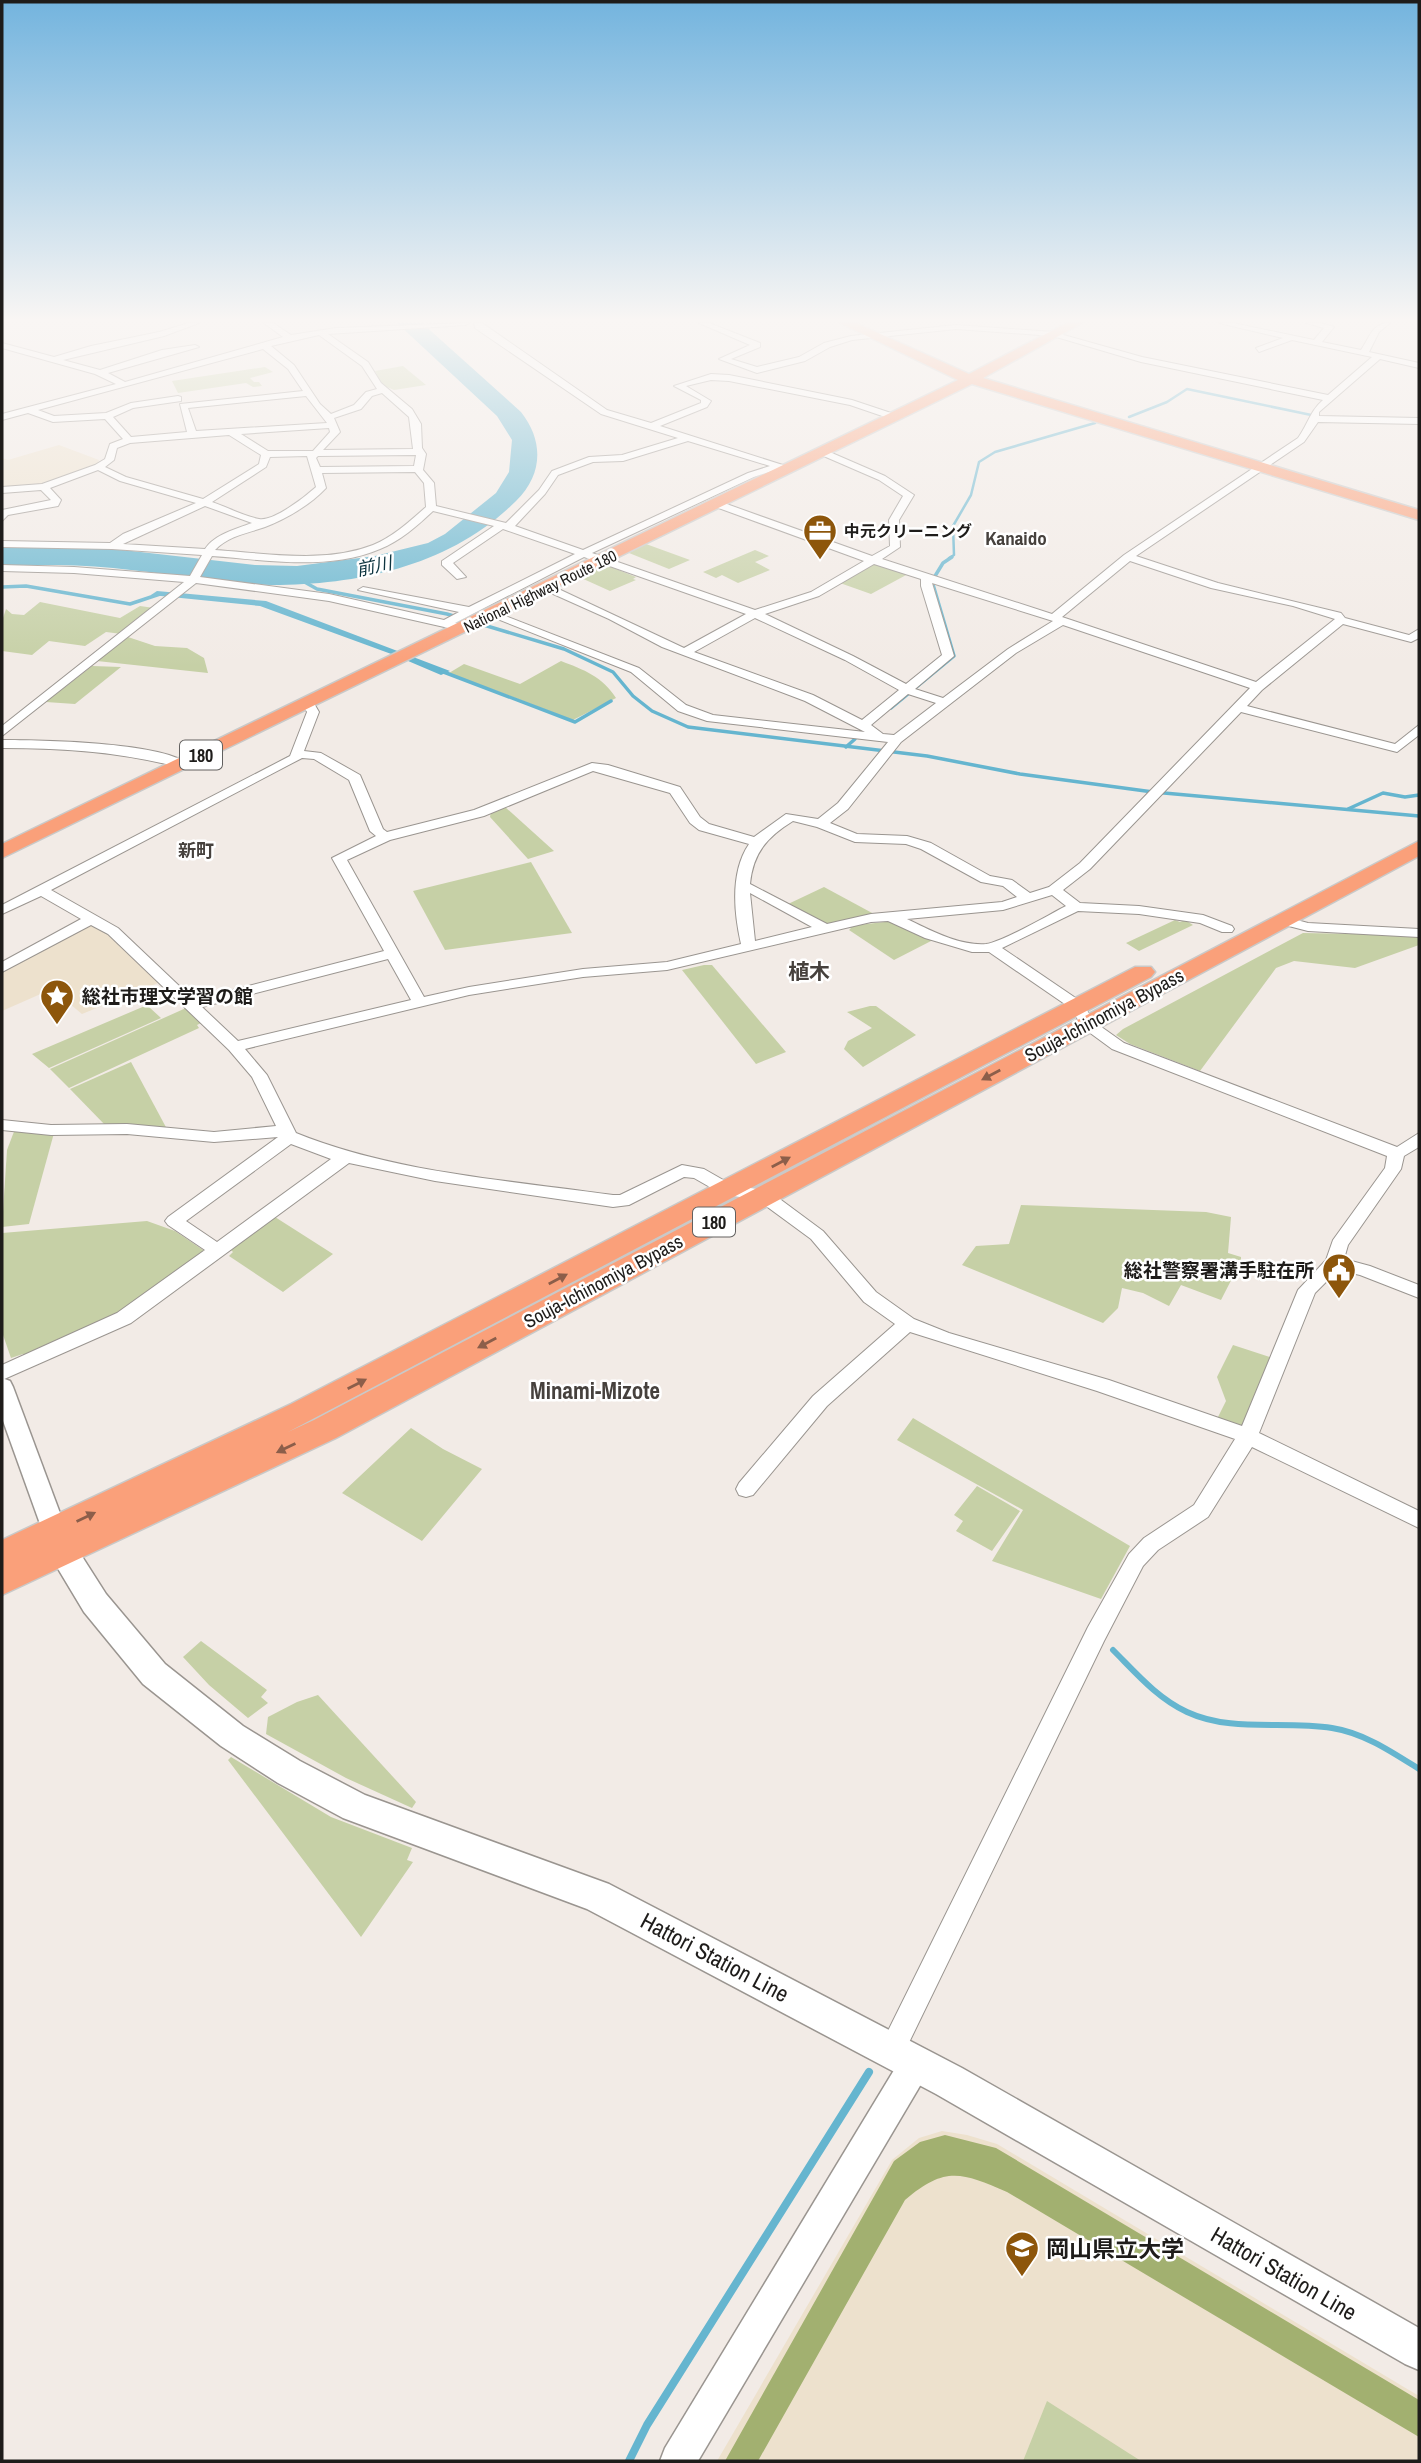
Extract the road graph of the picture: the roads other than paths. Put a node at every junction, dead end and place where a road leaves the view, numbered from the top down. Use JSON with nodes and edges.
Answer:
{"nodes":[{"id":1,"x":150,"y":438,"type":"edge"},
{"id":2,"x":240,"y":438,"type":"edge"},
{"id":3,"x":280,"y":438,"type":"edge"},
{"id":4,"x":307,"y":438,"type":"edge"},
{"id":5,"x":329,"y":438,"type":"edge"},
{"id":6,"x":418,"y":438,"type":"edge"},
{"id":7,"x":686,"y":438,"type":"joint"},
{"id":8,"x":850,"y":438,"type":"edge"},
{"id":9,"x":1173,"y":438,"type":"edge"},
{"id":10,"x":1303,"y":438,"type":"edge"},
{"id":11,"x":128,"y":440,"type":"joint"},
{"id":12,"x":303,"y":441,"type":"junction"},
{"id":13,"x":315,"y":452,"type":"junction"},
{"id":14,"x":420,"y":452,"type":"junction"},
{"id":15,"x":822,"y":452,"type":"junction"},
{"id":16,"x":266,"y":454,"type":"junction"},
{"id":17,"x":778,"y":466,"type":"junction"},
{"id":18,"x":795,"y":466,"type":"junction"},
{"id":19,"x":1265,"y":466,"type":"junction"},
{"id":20,"x":98,"y":467,"type":"junction"},
{"id":21,"x":418,"y":469,"type":"junction"},
{"id":22,"x":316,"y":470,"type":"junction"},
{"id":23,"x":43,"y":487,"type":"junction"},
{"id":24,"x":2,"y":490,"type":"edge"},
{"id":25,"x":205,"y":502,"type":"junction"},
{"id":26,"x":718,"y":504,"type":"junction"},
{"id":27,"x":431,"y":508,"type":"junction"},
{"id":28,"x":1419,"y":509,"type":"edge"},
{"id":29,"x":1419,"y":515,"type":"edge"},
{"id":30,"x":2,"y":518,"type":"edge"},
{"id":31,"x":263,"y":524,"type":"junction"},
{"id":32,"x":502,"y":525,"type":"junction"},
{"id":33,"x":2,"y":544,"type":"edge"},
{"id":34,"x":113,"y":546,"type":"junction"},
{"id":35,"x":587,"y":553,"type":"junction"},
{"id":36,"x":207,"y":555,"type":"junction"},
{"id":37,"x":1128,"y":557,"type":"junction"},
{"id":38,"x":605,"y":559,"type":"junction"},
{"id":39,"x":872,"y":561,"type":"junction"},
{"id":40,"x":2,"y":568,"type":"edge"},
{"id":41,"x":461,"y":577,"type":"dead end"},
{"id":42,"x":932,"y":578,"type":"junction"},
{"id":43,"x":194,"y":580,"type":"junction"},
{"id":44,"x":546,"y":587,"type":"junction"},
{"id":45,"x":363,"y":590,"type":"dead end"},
{"id":46,"x":755,"y":614,"type":"junction"},
{"id":47,"x":467,"y":619,"type":"junction"},
{"id":48,"x":1058,"y":619,"type":"junction"},
{"id":49,"x":1342,"y":620,"type":"junction"},
{"id":50,"x":1419,"y":632,"type":"edge"},
{"id":51,"x":685,"y":652,"type":"junction"},
{"id":52,"x":1258,"y":687,"type":"junction"},
{"id":53,"x":910,"y":691,"type":"junction"},
{"id":54,"x":945,"y":702,"type":"junction"},
{"id":55,"x":308,"y":704,"type":"junction"},
{"id":56,"x":1241,"y":708,"type":"junction"},
{"id":57,"x":862,"y":726,"type":"junction"},
{"id":58,"x":1419,"y":729,"type":"edge"},
{"id":59,"x":2,"y":732,"type":"edge"},
{"id":60,"x":896,"y":741,"type":"junction"},
{"id":61,"x":2,"y":744,"type":"edge"},
{"id":62,"x":299,"y":754,"type":"junction"},
{"id":63,"x":182,"y":764,"type":"junction"},
{"id":64,"x":821,"y":824,"type":"junction"},
{"id":65,"x":1419,"y":829,"type":"edge"},
{"id":66,"x":385,"y":837,"type":"junction"},
{"id":67,"x":757,"y":842,"type":"junction"},
{"id":68,"x":1419,"y":847,"type":"edge"},
{"id":69,"x":2,"y":852,"type":"edge"},
{"id":70,"x":743,"y":886,"type":"junction"},
{"id":71,"x":41,"y":890,"type":"junction"},
{"id":72,"x":1054,"y":890,"type":"junction"},
{"id":73,"x":1029,"y":899,"type":"junction"},
{"id":74,"x":1076,"y":907,"type":"junction"},
{"id":75,"x":2,"y":910,"type":"edge"},
{"id":76,"x":891,"y":917,"type":"junction"},
{"id":77,"x":93,"y":918,"type":"junction"},
{"id":78,"x":1257,"y":923,"type":"junction"},
{"id":79,"x":824,"y":928,"type":"junction"},
{"id":80,"x":1419,"y":933,"type":"edge"},
{"id":81,"x":749,"y":948,"type":"junction"},
{"id":82,"x":992,"y":948,"type":"junction"},
{"id":83,"x":392,"y":953,"type":"junction"},
{"id":84,"x":2,"y":968,"type":"edge"},
{"id":85,"x":420,"y":1003,"type":"junction"},
{"id":86,"x":191,"y":1005,"type":"junction"},
{"id":87,"x":1082,"y":1015,"type":"junction"},
{"id":88,"x":236,"y":1047,"type":"junction"},
{"id":89,"x":2,"y":1125,"type":"edge"},
{"id":90,"x":287,"y":1134,"type":"junction"},
{"id":91,"x":1419,"y":1138,"type":"edge"},
{"id":92,"x":1396,"y":1153,"type":"junction"},
{"id":93,"x":346,"y":1157,"type":"junction"},
{"id":94,"x":729,"y":1190,"type":"junction"},
{"id":95,"x":763,"y":1195,"type":"junction"},
{"id":96,"x":217,"y":1250,"type":"junction"},
{"id":97,"x":1334,"y":1263,"type":"junction"},
{"id":98,"x":1419,"y":1292,"type":"edge"},
{"id":99,"x":907,"y":1324,"type":"junction"},
{"id":100,"x":2,"y":1373,"type":"edge"},
{"id":101,"x":2,"y":1387,"type":"edge"},
{"id":102,"x":1248,"y":1436,"type":"junction"},
{"id":103,"x":746,"y":1489,"type":"dead end"},
{"id":104,"x":1419,"y":1520,"type":"edge"},
{"id":105,"x":59,"y":1542,"type":"junction"},
{"id":106,"x":2,"y":1555,"type":"edge"},
{"id":107,"x":2,"y":1581,"type":"edge"},
{"id":108,"x":904,"y":2056,"type":"junction"},
{"id":109,"x":1419,"y":2350,"type":"edge"},
{"id":110,"x":678,"y":2461,"type":"edge"}],
"edges":[{"from":1,"to":11,"type":"street"},
{"from":2,"to":16,"type":"street"},
{"from":3,"to":12,"type":"street"},
{"from":4,"to":12,"type":"street"},
{"from":5,"to":13,"type":"street"},
{"from":6,"to":14,"type":"street"},
{"from":7,"to":17,"type":"street"},
{"from":7,"to":32,"type":"street"},
{"from":8,"to":15,"type":"highway","name":"National Highway Route 180","number":"180"},
{"from":9,"to":19,"type":"highway"},
{"from":10,"to":19,"type":"street"},
{"from":11,"to":20,"type":"street"},
{"from":12,"to":13,"type":"street"},
{"from":12,"to":16,"type":"street"},
{"from":13,"to":14,"type":"street"},
{"from":13,"to":22,"type":"street"},
{"from":14,"to":21,"type":"street"},
{"from":15,"to":18,"type":"highway","name":"National Highway Route 180","number":"180"},
{"from":15,"to":39,"type":"street"},
{"from":16,"to":25,"type":"street"},
{"from":17,"to":18,"type":"street"},
{"from":17,"to":35,"type":"street"},
{"from":18,"to":26,"type":"highway","name":"National Highway Route 180","number":"180"},
{"from":19,"to":28,"type":"highway"},
{"from":19,"to":29,"type":"highway"},
{"from":19,"to":37,"type":"street"},
{"from":20,"to":23,"type":"street"},
{"from":20,"to":25,"type":"street"},
{"from":21,"to":22,"type":"street"},
{"from":21,"to":27,"type":"street"},
{"from":22,"to":31,"type":"street"},
{"from":23,"to":24,"type":"street"},
{"from":23,"to":30,"type":"street"},
{"from":25,"to":31,"type":"street"},
{"from":25,"to":34,"type":"street"},
{"from":26,"to":38,"type":"highway","name":"National Highway Route 180","number":"180"},
{"from":26,"to":39,"type":"street"},
{"from":27,"to":32,"type":"street"},
{"from":27,"to":36,"type":"street"},
{"from":31,"to":36,"type":"street"},
{"from":32,"to":35,"type":"street"},
{"from":32,"to":41,"type":"street"},
{"from":33,"to":34,"type":"street"},
{"from":34,"to":36,"type":"street"},
{"from":35,"to":38,"type":"street"},
{"from":35,"to":47,"type":"street"},
{"from":36,"to":43,"type":"street"},
{"from":37,"to":48,"type":"street"},
{"from":37,"to":49,"type":"street"},
{"from":38,"to":44,"type":"highway","name":"National Highway Route 180","number":"180"},
{"from":38,"to":46,"type":"street"},
{"from":39,"to":42,"type":"street"},
{"from":39,"to":46,"type":"street"},
{"from":40,"to":43,"type":"street"},
{"from":42,"to":48,"type":"street"},
{"from":42,"to":53,"type":"street"},
{"from":43,"to":47,"type":"street"},
{"from":43,"to":59,"type":"street"},
{"from":44,"to":47,"type":"highway","name":"National Highway Route 180","number":"180"},
{"from":44,"to":51,"type":"street"},
{"from":45,"to":47,"type":"street"},
{"from":46,"to":51,"type":"street"},
{"from":46,"to":53,"type":"street"},
{"from":47,"to":55,"type":"highway","name":"National Highway Route 180","number":"180"},
{"from":47,"to":60,"type":"street"},
{"from":48,"to":52,"type":"street"},
{"from":48,"to":54,"type":"street"},
{"from":49,"to":50,"type":"street"},
{"from":49,"to":52,"type":"street"},
{"from":51,"to":57,"type":"street"},
{"from":52,"to":56,"type":"street"},
{"from":53,"to":54,"type":"street"},
{"from":53,"to":57,"type":"street"},
{"from":54,"to":60,"type":"street"},
{"from":55,"to":62,"type":"street"},
{"from":55,"to":63,"type":"highway","name":"National Highway Route 180","number":"180"},
{"from":56,"to":58,"type":"street"},
{"from":56,"to":72,"type":"street"},
{"from":57,"to":60,"type":"street"},
{"from":60,"to":64,"type":"street"},
{"from":61,"to":63,"type":"street"},
{"from":62,"to":66,"type":"street"},
{"from":62,"to":71,"type":"street"},
{"from":63,"to":69,"type":"highway","name":"National Highway Route 180","number":"180"},
{"from":64,"to":67,"type":"street"},
{"from":64,"to":73,"type":"street"},
{"from":65,"to":78,"type":"highway","name":"Souja-Ichinomiya Bypass","number":"180"},
{"from":66,"to":67,"type":"street"},
{"from":66,"to":83,"type":"street"},
{"from":67,"to":70,"type":"street"},
{"from":68,"to":78,"type":"highway","name":"Souja-Ichinomiya Bypass","number":"180"},
{"from":70,"to":79,"type":"street"},
{"from":70,"to":81,"type":"street"},
{"from":71,"to":75,"type":"street"},
{"from":71,"to":77,"type":"street"},
{"from":72,"to":73,"type":"street"},
{"from":72,"to":74,"type":"street"},
{"from":73,"to":76,"type":"street"},
{"from":74,"to":78,"type":"street"},
{"from":74,"to":82,"type":"street"},
{"from":76,"to":79,"type":"street"},
{"from":76,"to":82,"type":"street"},
{"from":77,"to":84,"type":"street"},
{"from":77,"to":86,"type":"street"},
{"from":78,"to":80,"type":"street"},
{"from":78,"to":87,"type":"highway","name":"Souja-Ichinomiya Bypass","number":"180"},
{"from":78,"to":87,"type":"highway","name":"Souja-Ichinomiya Bypass","number":"180"},
{"from":79,"to":81,"type":"street"},
{"from":81,"to":85,"type":"street"},
{"from":82,"to":87,"type":"street"},
{"from":83,"to":85,"type":"street"},
{"from":83,"to":86,"type":"street"},
{"from":85,"to":88,"type":"street"},
{"from":86,"to":88,"type":"street"},
{"from":87,"to":92,"type":"street"},
{"from":94,"to":87,"type":"highway","name":"Souja-Ichinomiya Bypass","number":"180","one_way":true},
{"from":87,"to":95,"type":"highway","name":"Souja-Ichinomiya Bypass","number":"180","one_way":true},
{"from":88,"to":90,"type":"street"},
{"from":89,"to":90,"type":"street"},
{"from":90,"to":93,"type":"street"},
{"from":90,"to":96,"type":"street"},
{"from":91,"to":92,"type":"street"},
{"from":92,"to":97,"type":"street"},
{"from":93,"to":94,"type":"street"},
{"from":93,"to":96,"type":"street"},
{"from":94,"to":95,"type":"street"},
{"from":105,"to":94,"type":"highway","name":"Souja-Ichinomiya Bypass","number":"180","one_way":true},
{"from":95,"to":99,"type":"street"},
{"from":95,"to":105,"type":"highway","name":"Souja-Ichinomiya Bypass","number":"180","one_way":true},
{"from":96,"to":100,"type":"street"},
{"from":97,"to":98,"type":"street"},
{"from":97,"to":102,"type":"street"},
{"from":99,"to":102,"type":"street"},
{"from":99,"to":103,"type":"street"},
{"from":101,"to":105,"type":"street"},
{"from":102,"to":104,"type":"street"},
{"from":102,"to":108,"type":"street"},
{"from":105,"to":106,"type":"highway","name":"Souja-Ichinomiya Bypass","number":"180"},
{"from":105,"to":107,"type":"highway","name":"Souja-Ichinomiya Bypass","number":"180"},
{"from":105,"to":108,"type":"main road","name":"Hattori Station Line"},
{"from":108,"to":109,"type":"main road","name":"Hattori Station Line"},
{"from":108,"to":110,"type":"street"}]}
